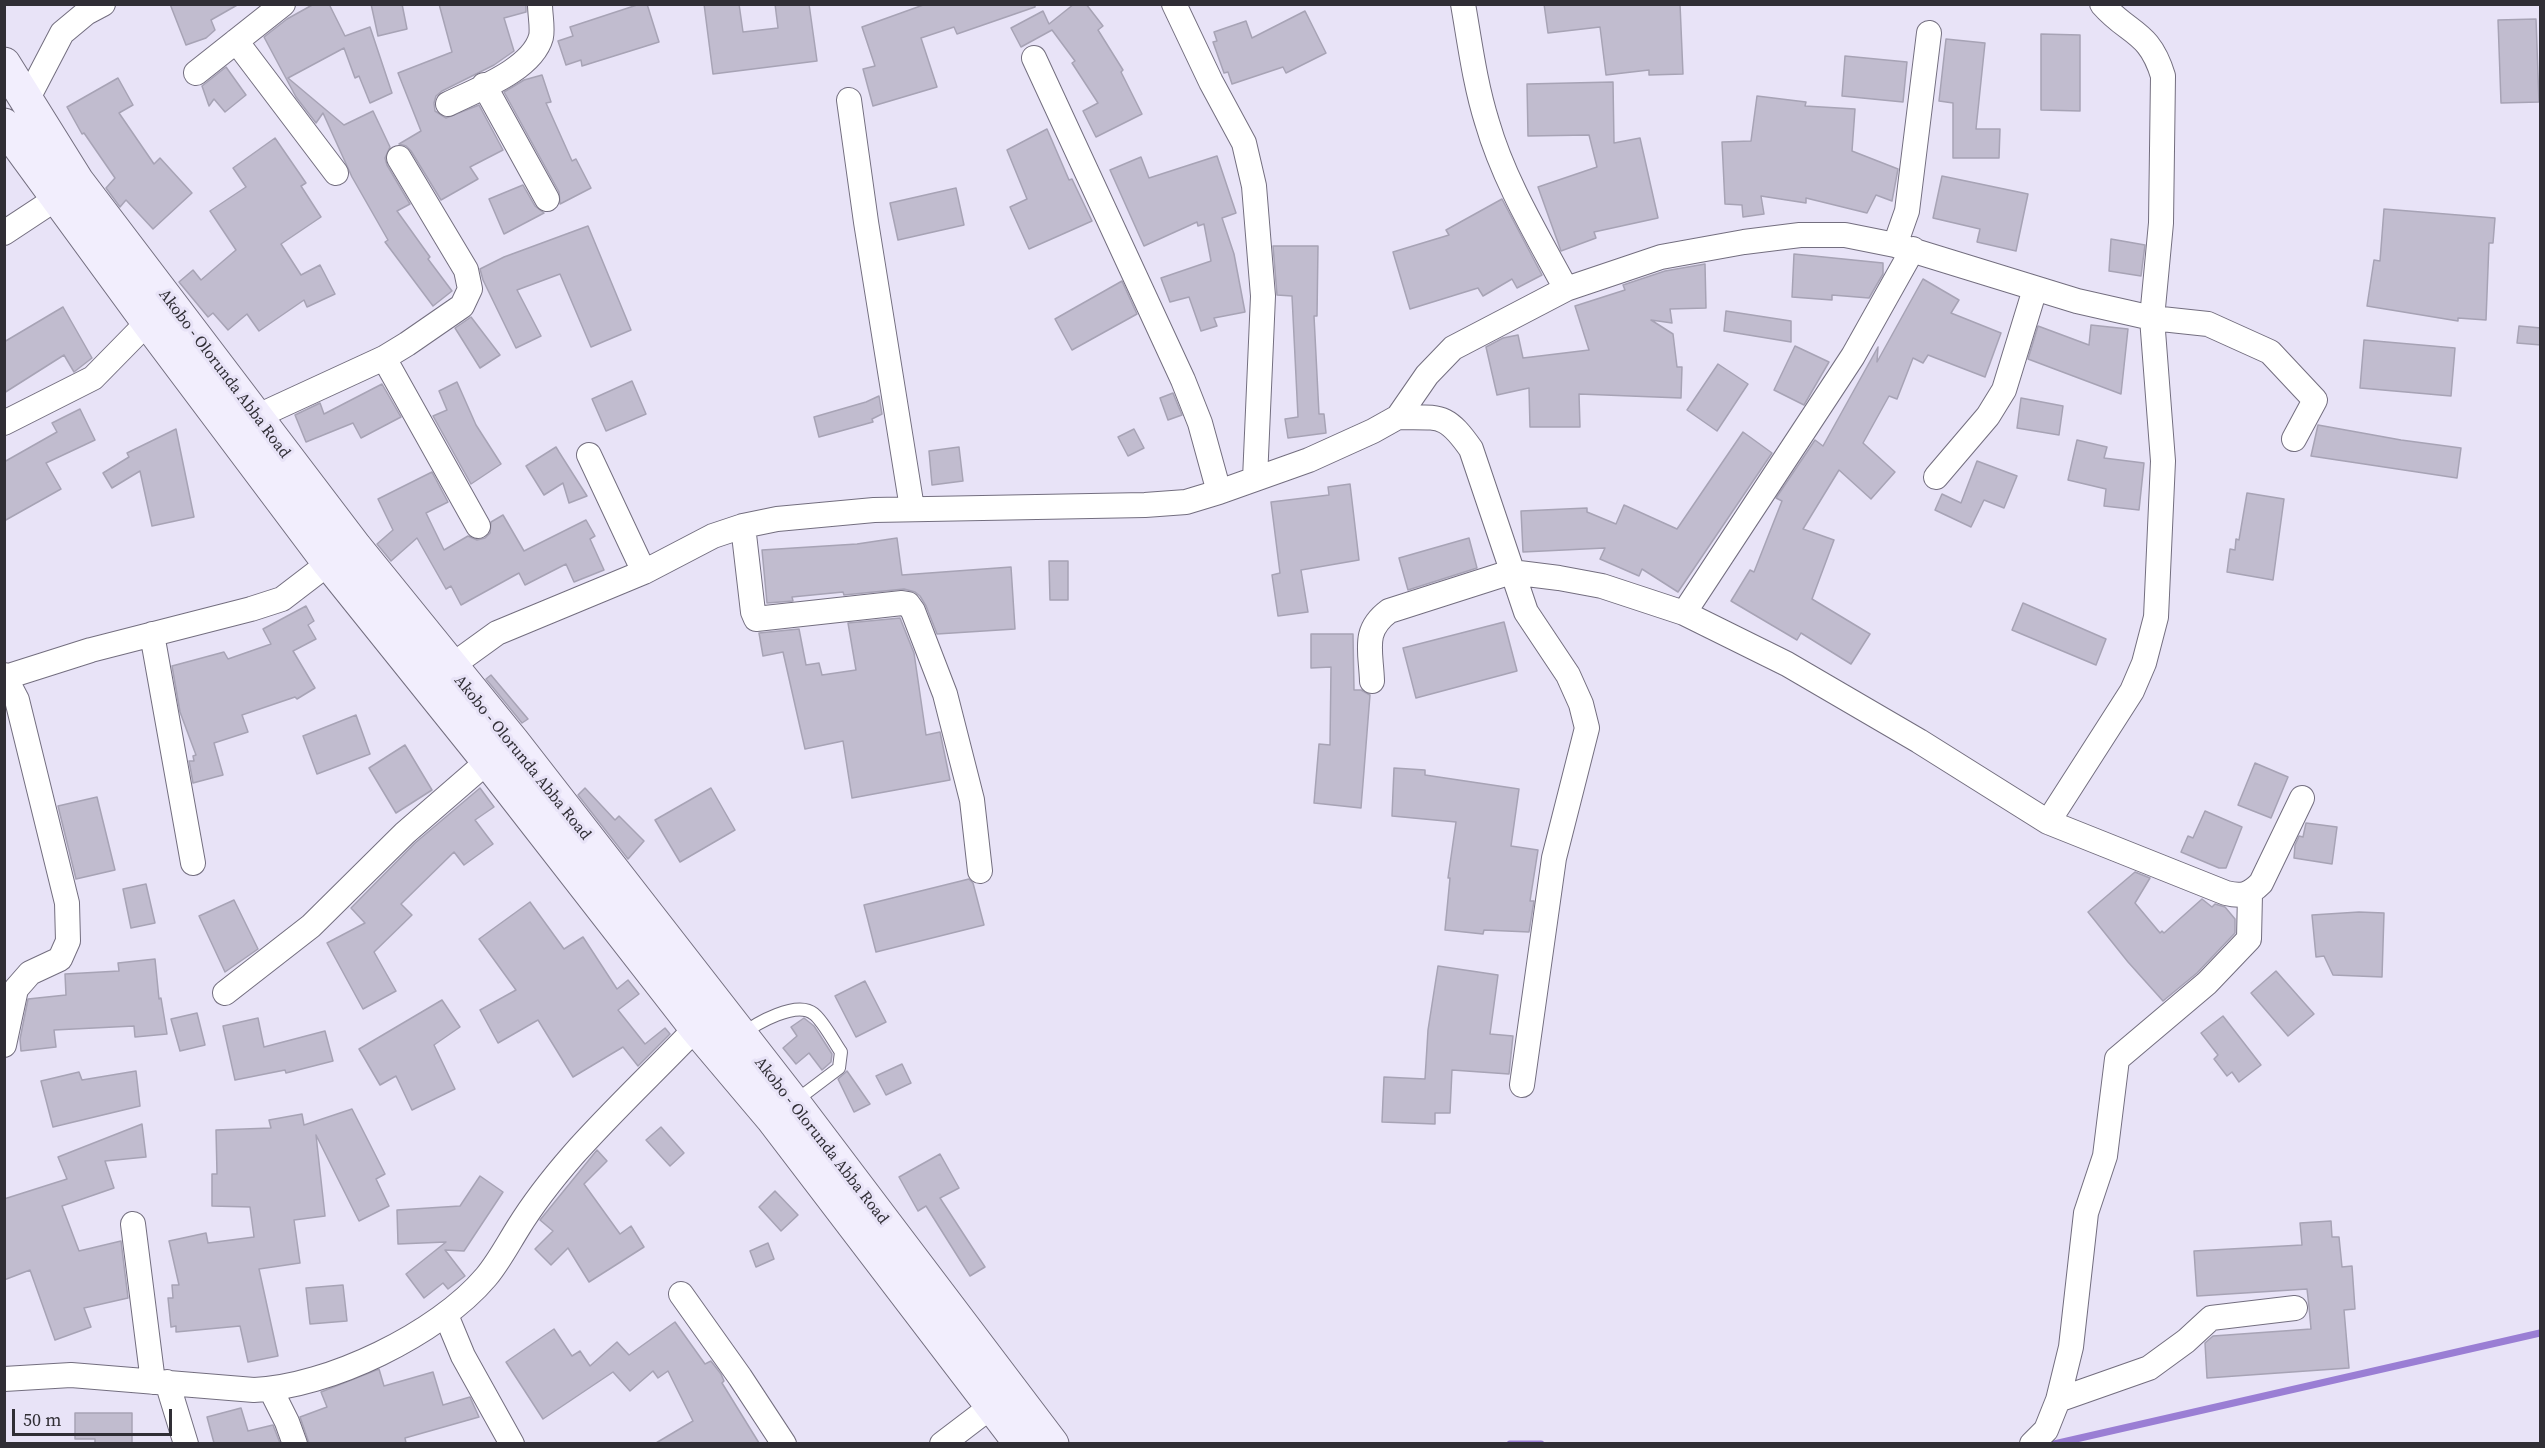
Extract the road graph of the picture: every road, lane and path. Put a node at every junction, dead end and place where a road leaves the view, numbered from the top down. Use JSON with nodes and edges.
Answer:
{"nodes":[{"id":1,"x":103,"y":4,"type":"edge"},
{"id":2,"x":283,"y":4,"type":"edge"},
{"id":3,"x":540,"y":4,"type":"edge"},
{"id":4,"x":1174,"y":4,"type":"edge"},
{"id":5,"x":1463,"y":4,"type":"edge"},
{"id":6,"x":2102,"y":4,"type":"edge"},
{"id":7,"x":1929,"y":33,"type":"dead end"},
{"id":8,"x":236,"y":42,"type":"junction"},
{"id":9,"x":1034,"y":58,"type":"dead end"},
{"id":10,"x":4,"y":64,"type":"edge"},
{"id":11,"x":196,"y":73,"type":"dead end"},
{"id":12,"x":484,"y":85,"type":"junction"},
{"id":13,"x":849,"y":100,"type":"dead end"},
{"id":14,"x":448,"y":104,"type":"dead end"},
{"id":15,"x":15,"y":113,"type":"edge"},
{"id":16,"x":399,"y":158,"type":"dead end"},
{"id":17,"x":336,"y":173,"type":"dead end"},
{"id":18,"x":57,"y":198,"type":"junction"},
{"id":19,"x":547,"y":200,"type":"dead end"},
{"id":20,"x":4,"y":233,"type":"edge"},
{"id":21,"x":1904,"y":247,"type":"junction"},
{"id":22,"x":1566,"y":289,"type":"junction"},
{"id":23,"x":2035,"y":290,"type":"junction"},
{"id":24,"x":2152,"y":318,"type":"junction"},
{"id":25,"x":148,"y":322,"type":"junction"},
{"id":26,"x":384,"y":358,"type":"junction"},
{"id":27,"x":256,"y":417,"type":"junction"},
{"id":28,"x":1398,"y":417,"type":"junction"},
{"id":29,"x":4,"y":423,"type":"edge"},
{"id":30,"x":2295,"y":440,"type":"dead end"},
{"id":31,"x":590,"y":455,"type":"dead end"},
{"id":32,"x":1936,"y":477,"type":"dead end"},
{"id":33,"x":1255,"y":479,"type":"junction"},
{"id":34,"x":1219,"y":492,"type":"junction"},
{"id":35,"x":912,"y":508,"type":"junction"},
{"id":36,"x":478,"y":525,"type":"dead end"},
{"id":37,"x":743,"y":526,"type":"junction"},
{"id":38,"x":329,"y":563,"type":"junction"},
{"id":39,"x":644,"y":572,"type":"junction"},
{"id":40,"x":1511,"y":572,"type":"junction"},
{"id":41,"x":1684,"y":613,"type":"junction"},
{"id":42,"x":152,"y":634,"type":"junction"},
{"id":43,"x":450,"y":667,"type":"junction"},
{"id":44,"x":5,"y":676,"type":"edge"},
{"id":45,"x":1372,"y":681,"type":"dead end"},
{"id":46,"x":488,"y":761,"type":"junction"},
{"id":47,"x":2302,"y":798,"type":"dead end"},
{"id":48,"x":2048,"y":822,"type":"junction"},
{"id":49,"x":193,"y":863,"type":"dead end"},
{"id":50,"x":980,"y":871,"type":"dead end"},
{"id":51,"x":2250,"y":894,"type":"junction"},
{"id":52,"x":225,"y":993,"type":"dead end"},
{"id":53,"x":696,"y":1028,"type":"junction"},
{"id":54,"x":740,"y":1037,"type":"junction"},
{"id":55,"x":4,"y":1045,"type":"edge"},
{"id":56,"x":1522,"y":1085,"type":"dead end"},
{"id":57,"x":793,"y":1102,"type":"junction"},
{"id":58,"x":133,"y":1224,"type":"dead end"},
{"id":59,"x":681,"y":1294,"type":"dead end"},
{"id":60,"x":2295,"y":1308,"type":"dead end"},
{"id":61,"x":446,"y":1315,"type":"junction"},
{"id":62,"x":4,"y":1379,"type":"edge"},
{"id":63,"x":160,"y":1382,"type":"junction"},
{"id":64,"x":271,"y":1390,"type":"junction"},
{"id":65,"x":2058,"y":1400,"type":"junction"},
{"id":66,"x":992,"y":1406,"type":"junction"},
{"id":67,"x":186,"y":1443,"type":"edge"},
{"id":68,"x":295,"y":1443,"type":"edge"},
{"id":69,"x":512,"y":1443,"type":"edge"},
{"id":70,"x":784,"y":1443,"type":"edge"},
{"id":71,"x":942,"y":1443,"type":"edge"},
{"id":72,"x":1021,"y":1443,"type":"edge"},
{"id":73,"x":1052,"y":1443,"type":"edge"},
{"id":74,"x":2032,"y":1443,"type":"edge"}],
"edges":[{"from":1,"to":15,"type":"street"},
{"from":2,"to":8,"type":"street"},
{"from":3,"to":12,"type":"street"},
{"from":4,"to":33,"type":"street"},
{"from":5,"to":22,"type":"street"},
{"from":6,"to":24,"type":"street"},
{"from":7,"to":21,"type":"street"},
{"from":8,"to":11,"type":"street"},
{"from":8,"to":17,"type":"street"},
{"from":9,"to":34,"type":"street"},
{"from":10,"to":15,"type":"main road","name":"Akobo - Olorunda Abba Road"},
{"from":12,"to":14,"type":"street"},
{"from":12,"to":19,"type":"street"},
{"from":13,"to":35,"type":"street"},
{"from":15,"to":18,"type":"main road","name":"Akobo - Olorunda Abba Road"},
{"from":15,"to":27,"type":"main road","name":"Akobo - Olorunda Abba Road"},
{"from":16,"to":26,"type":"street"},
{"from":18,"to":20,"type":"street"},
{"from":18,"to":25,"type":"main road","name":"Akobo - Olorunda Abba Road"},
{"from":21,"to":22,"type":"street"},
{"from":21,"to":23,"type":"street"},
{"from":21,"to":41,"type":"street"},
{"from":22,"to":28,"type":"street"},
{"from":23,"to":24,"type":"street"},
{"from":23,"to":32,"type":"street"},
{"from":24,"to":30,"type":"street"},
{"from":24,"to":48,"type":"street"},
{"from":25,"to":29,"type":"street"},
{"from":25,"to":38,"type":"main road","name":"Akobo - Olorunda Abba Road"},
{"from":26,"to":27,"type":"street"},
{"from":26,"to":36,"type":"street"},
{"from":27,"to":43,"type":"main road","name":"Akobo - Olorunda Abba Road"},
{"from":28,"to":33,"type":"street"},
{"from":28,"to":40,"type":"street"},
{"from":31,"to":39,"type":"street"},
{"from":33,"to":34,"type":"street"},
{"from":34,"to":35,"type":"street"},
{"from":35,"to":37,"type":"street"},
{"from":37,"to":39,"type":"street"},
{"from":37,"to":50,"type":"street"},
{"from":38,"to":42,"type":"street"},
{"from":38,"to":46,"type":"main road","name":"Akobo - Olorunda Abba Road"},
{"from":39,"to":43,"type":"street"},
{"from":40,"to":41,"type":"street"},
{"from":40,"to":45,"type":"street"},
{"from":40,"to":56,"type":"street"},
{"from":41,"to":48,"type":"street"},
{"from":42,"to":44,"type":"street"},
{"from":42,"to":49,"type":"street"},
{"from":43,"to":54,"type":"main road","name":"Akobo - Olorunda Abba Road"},
{"from":44,"to":55,"type":"street"},
{"from":46,"to":52,"type":"street"},
{"from":46,"to":53,"type":"main road","name":"Akobo - Olorunda Abba Road"},
{"from":47,"to":51,"type":"street"},
{"from":48,"to":51,"type":"street"},
{"from":51,"to":65,"type":"street"},
{"from":53,"to":61,"type":"street"},
{"from":53,"to":66,"type":"main road","name":"Akobo - Olorunda Abba Road"},
{"from":54,"to":57,"type":"main road","name":"Akobo - Olorunda Abba Road"},
{"from":54,"to":57,"type":"lane"},
{"from":57,"to":73,"type":"main road","name":"Akobo - Olorunda Abba Road"},
{"from":58,"to":63,"type":"street"},
{"from":59,"to":70,"type":"street"},
{"from":60,"to":65,"type":"street"},
{"from":61,"to":64,"type":"street"},
{"from":61,"to":69,"type":"street"},
{"from":62,"to":63,"type":"street"},
{"from":63,"to":64,"type":"street"},
{"from":63,"to":67,"type":"street"},
{"from":64,"to":68,"type":"street"},
{"from":65,"to":74,"type":"street"},
{"from":66,"to":71,"type":"street"},
{"from":66,"to":72,"type":"main road","name":"Akobo - Olorunda Abba Road"}]}
